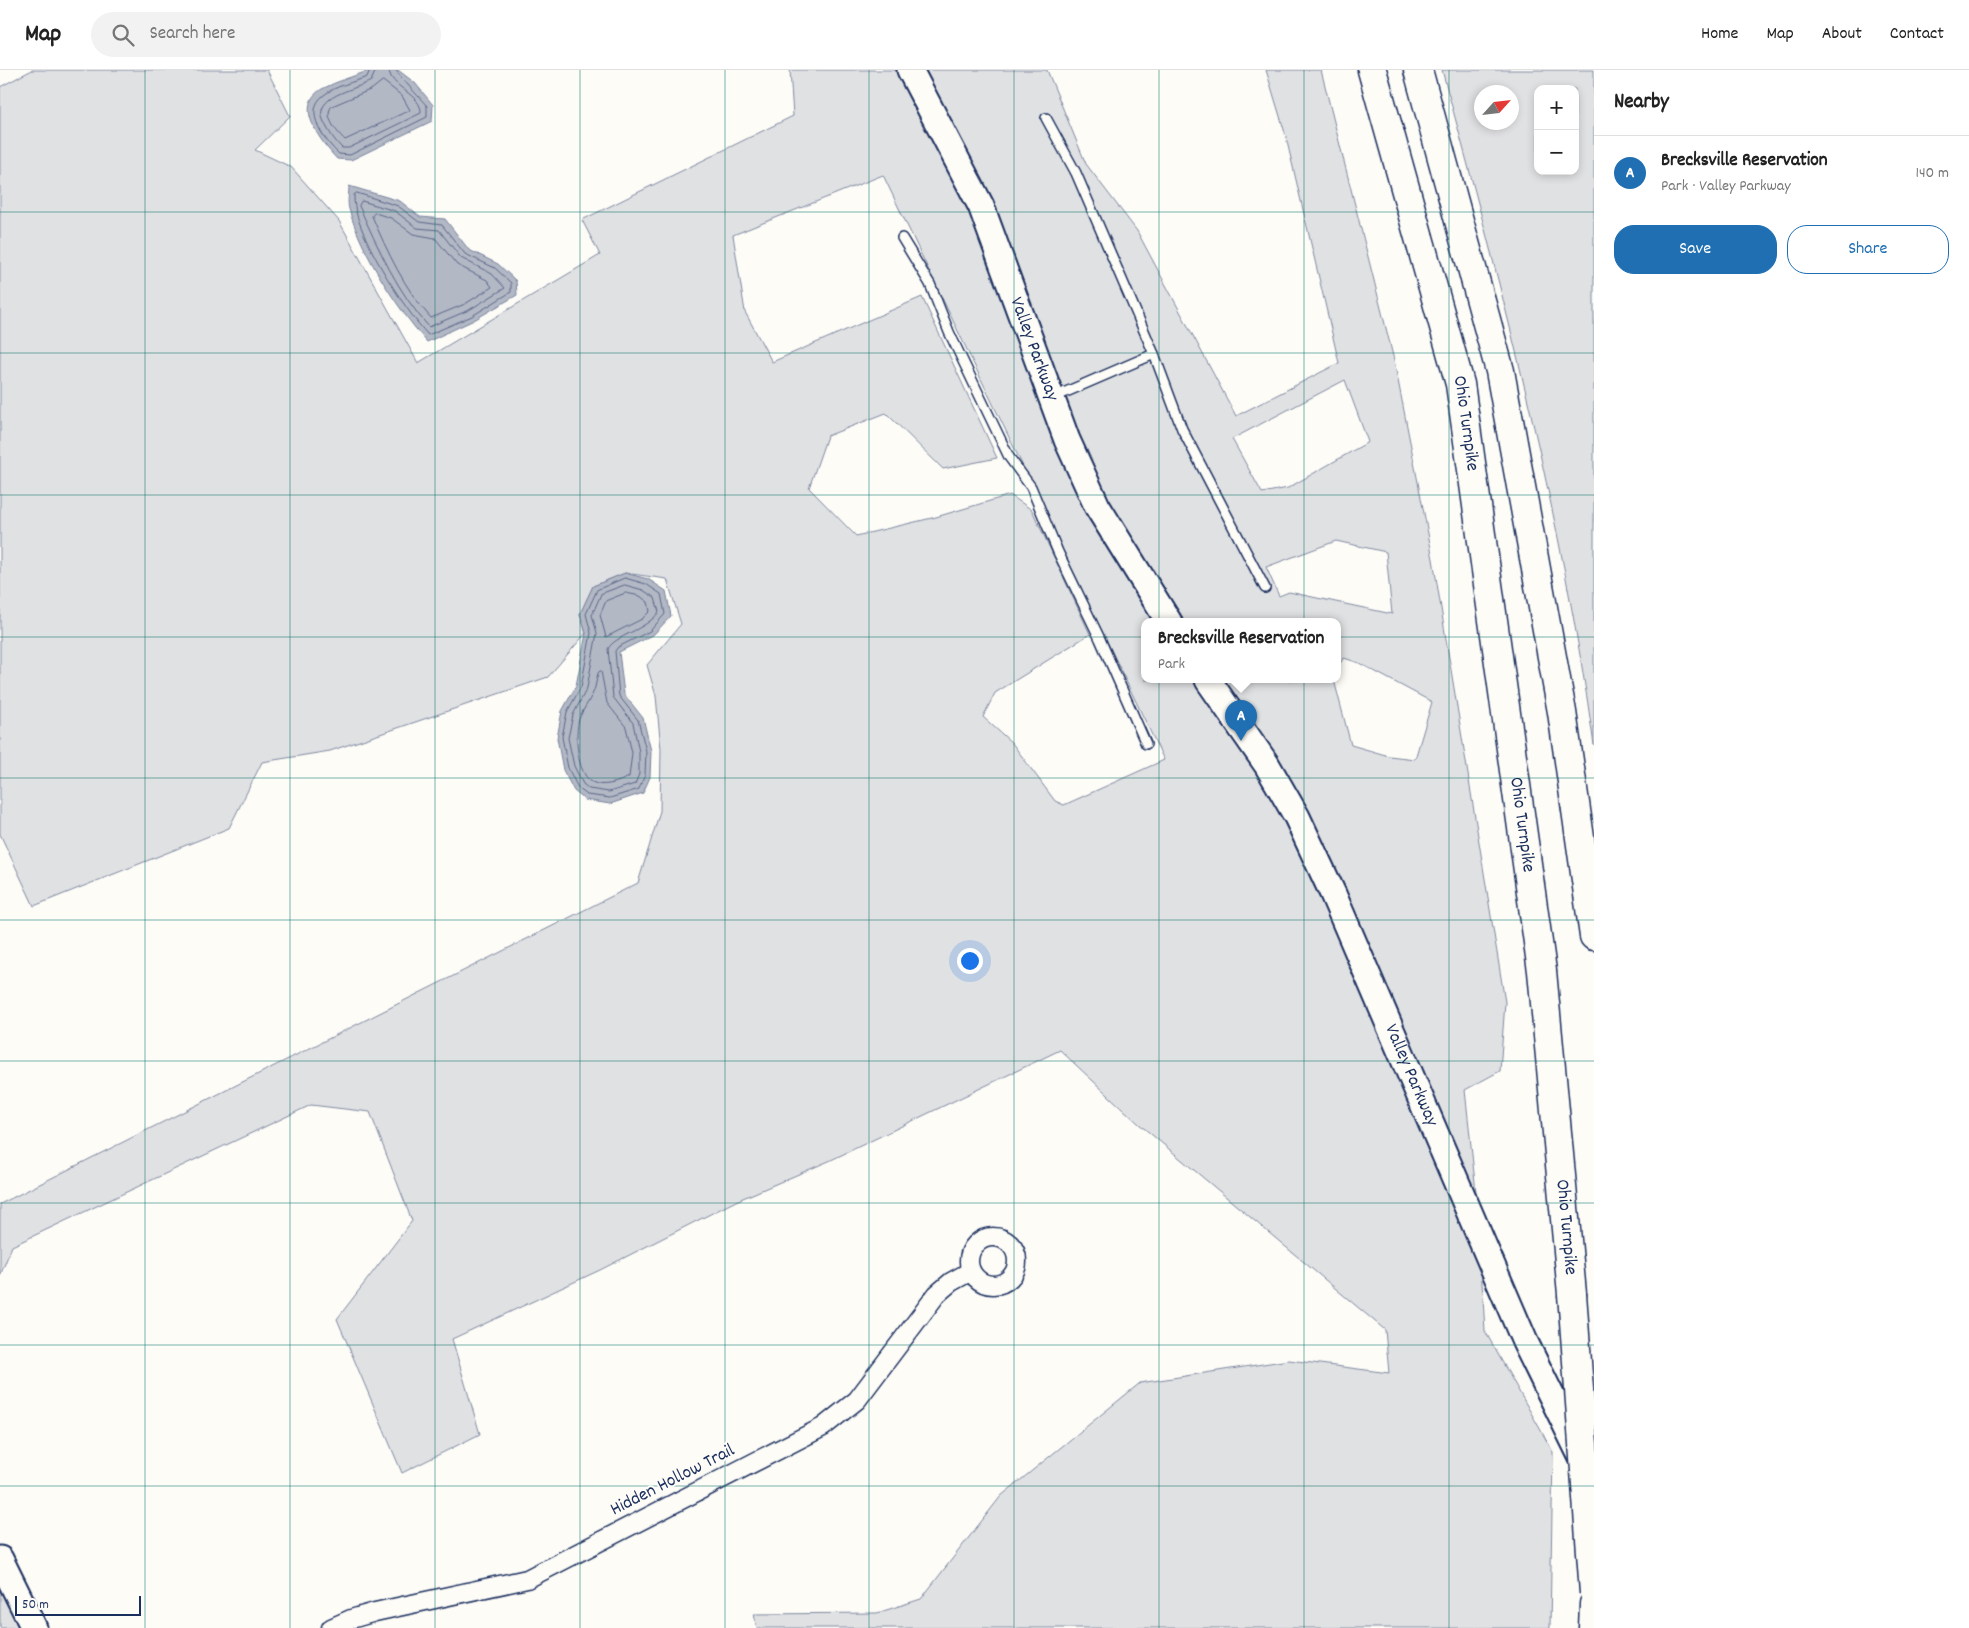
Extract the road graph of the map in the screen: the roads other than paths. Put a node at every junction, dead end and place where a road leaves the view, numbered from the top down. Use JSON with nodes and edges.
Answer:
{"nodes":[{"id":1,"x":910,"y":70,"type":"edge"},
{"id":2,"x":1372,"y":70,"type":"edge"},
{"id":3,"x":1418,"y":70,"type":"edge"},
{"id":4,"x":1046,"y":118,"type":"dead end"},
{"id":5,"x":902,"y":238,"type":"dead end"},
{"id":6,"x":1154,"y":354,"type":"junction"},
{"id":7,"x":1052,"y":398,"type":"junction"},
{"id":8,"x":1265,"y":588,"type":"dead end"},
{"id":9,"x":1167,"y":618,"type":"edge"},
{"id":10,"x":1210,"y":683,"type":"edge"},
{"id":11,"x":1146,"y":744,"type":"dead end"},
{"id":12,"x":1594,"y":936,"type":"edge"},
{"id":13,"x":971,"y":1271,"type":"dead end"},
{"id":14,"x":1594,"y":1483,"type":"edge"},
{"id":15,"x":0,"y":1559,"type":"edge"},
{"id":16,"x":1594,"y":1593,"type":"edge"},
{"id":17,"x":1594,"y":1604,"type":"edge"},
{"id":18,"x":34,"y":1628,"type":"edge"},
{"id":19,"x":331,"y":1628,"type":"edge"},
{"id":20,"x":1594,"y":1628,"type":"edge"}],
"edges":[{"from":1,"to":7,"type":"street","name":"Valley Parkway"},
{"from":2,"to":16,"type":"highway","name":"Ohio Turnpike","bridge":true},
{"from":3,"to":12,"type":"highway"},
{"from":4,"to":6,"type":"lane"},
{"from":5,"to":11,"type":"lane"},
{"from":6,"to":7,"type":"lane"},
{"from":6,"to":8,"type":"lane"},
{"from":7,"to":9,"type":"street","name":"Valley Parkway"},
{"from":10,"to":14,"type":"street","name":"Valley Parkway"},
{"from":13,"to":19,"type":"street","name":"Hidden Hollow Trail"},
{"from":15,"to":18,"type":"street"},
{"from":17,"to":20,"type":"highway"}]}
